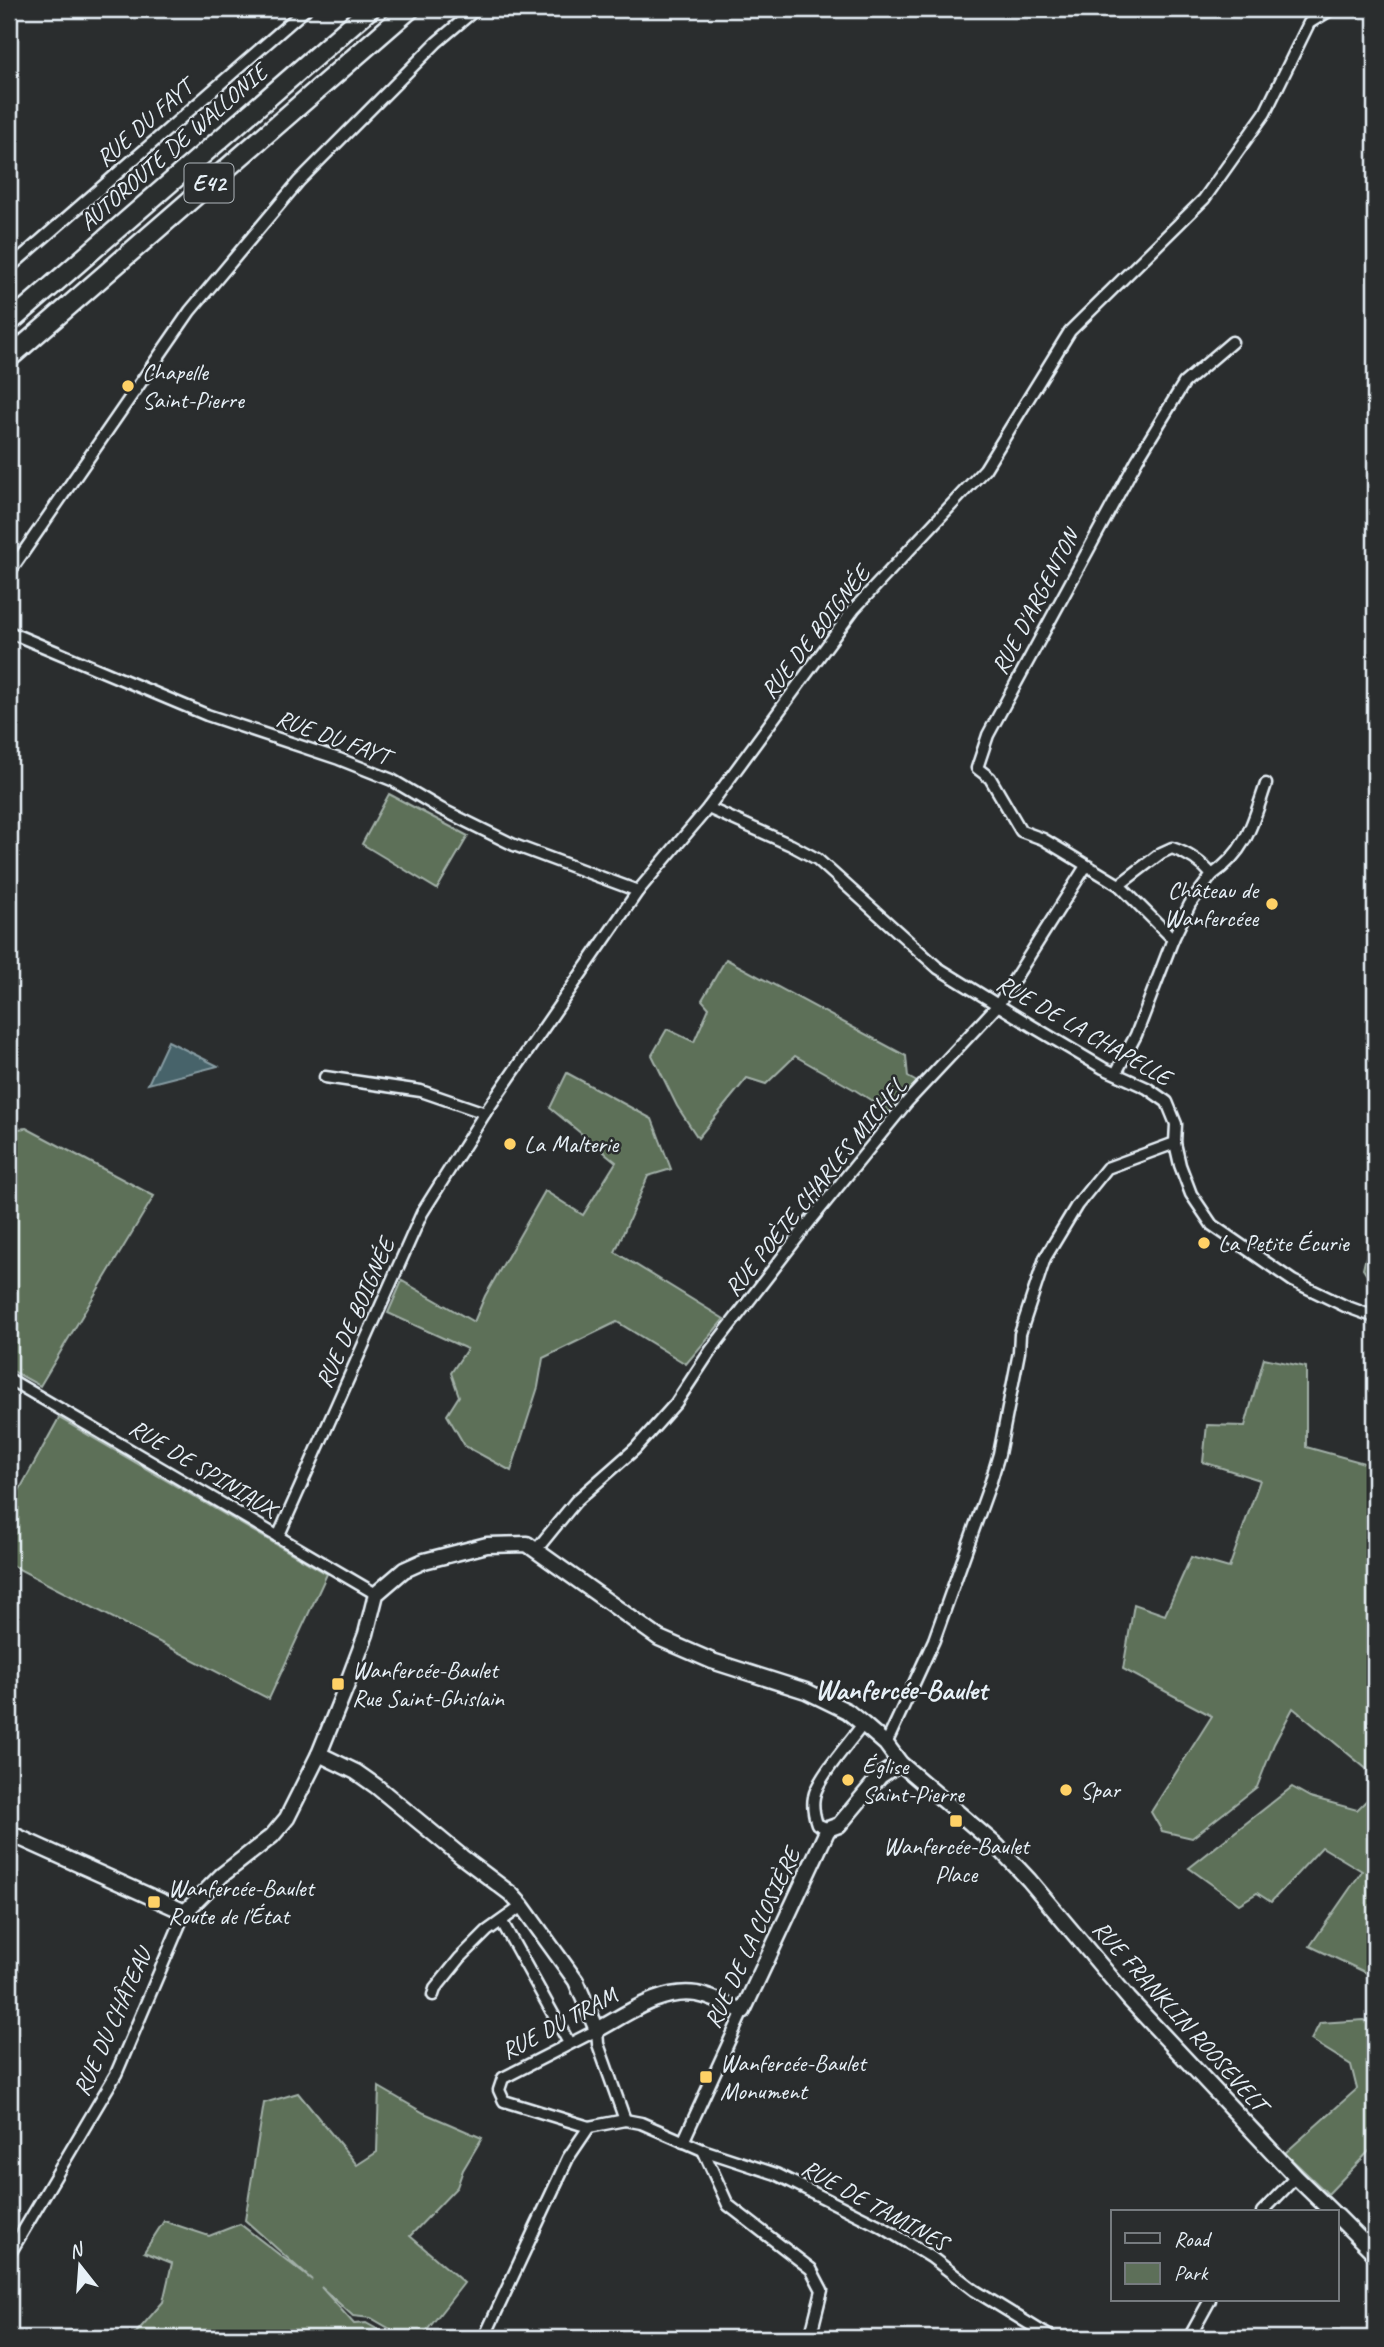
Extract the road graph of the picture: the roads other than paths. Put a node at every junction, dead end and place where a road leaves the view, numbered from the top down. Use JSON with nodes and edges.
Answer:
{"nodes":[{"id":1,"x":306,"y":9,"type":"edge"},
{"id":2,"x":370,"y":9,"type":"edge"},
{"id":3,"x":410,"y":9,"type":"edge"},
{"id":4,"x":477,"y":9,"type":"edge"},
{"id":5,"x":1332,"y":9,"type":"edge"},
{"id":6,"x":9,"y":268,"type":"edge"},
{"id":7,"x":9,"y":323,"type":"edge"},
{"id":8,"x":1232,"y":342,"type":"dead end"},
{"id":9,"x":9,"y":358,"type":"edge"},
{"id":10,"x":9,"y":573,"type":"edge"},
{"id":11,"x":9,"y":632,"type":"edge"},
{"id":12,"x":1266,"y":784,"type":"dead end"},
{"id":13,"x":708,"y":808,"type":"junction"},
{"id":14,"x":1086,"y":866,"type":"junction"},
{"id":15,"x":1213,"y":875,"type":"junction"},
{"id":16,"x":1119,"y":885,"type":"junction"},
{"id":17,"x":638,"y":891,"type":"junction"},
{"id":18,"x":1172,"y":939,"type":"junction"},
{"id":19,"x":998,"y":1005,"type":"junction"},
{"id":20,"x":1116,"y":1073,"type":"junction"},
{"id":21,"x":325,"y":1077,"type":"dead end"},
{"id":22,"x":485,"y":1113,"type":"junction"},
{"id":23,"x":1175,"y":1143,"type":"junction"},
{"id":24,"x":1375,"y":1317,"type":"edge"},
{"id":25,"x":9,"y":1379,"type":"edge"},
{"id":26,"x":278,"y":1537,"type":"junction"},
{"id":27,"x":536,"y":1550,"type":"junction"},
{"id":28,"x":376,"y":1594,"type":"junction"},
{"id":29,"x":863,"y":1724,"type":"junction"},
{"id":30,"x":886,"y":1744,"type":"junction"},
{"id":31,"x":319,"y":1754,"type":"junction"},
{"id":32,"x":900,"y":1763,"type":"junction"},
{"id":33,"x":828,"y":1829,"type":"junction"},
{"id":34,"x":9,"y":1833,"type":"edge"},
{"id":35,"x":522,"y":1906,"type":"junction"},
{"id":36,"x":185,"y":1912,"type":"junction"},
{"id":37,"x":502,"y":1922,"type":"junction"},
{"id":38,"x":433,"y":1995,"type":"dead end"},
{"id":39,"x":743,"y":2011,"type":"junction"},
{"id":40,"x":597,"y":2030,"type":"junction"},
{"id":41,"x":569,"y":2043,"type":"junction"},
{"id":42,"x":625,"y":2120,"type":"junction"},
{"id":43,"x":589,"y":2127,"type":"junction"},
{"id":44,"x":682,"y":2142,"type":"junction"},
{"id":45,"x":702,"y":2150,"type":"junction"},
{"id":46,"x":1296,"y":2177,"type":"junction"},
{"id":47,"x":1264,"y":2210,"type":"edge"},
{"id":48,"x":1330,"y":2210,"type":"edge"},
{"id":49,"x":1338,"y":2218,"type":"edge"},
{"id":50,"x":1375,"y":2254,"type":"edge"},
{"id":51,"x":9,"y":2255,"type":"edge"},
{"id":52,"x":1209,"y":2302,"type":"edge"},
{"id":53,"x":484,"y":2338,"type":"edge"},
{"id":54,"x":810,"y":2338,"type":"edge"},
{"id":55,"x":1052,"y":2338,"type":"edge"},
{"id":56,"x":1189,"y":2338,"type":"edge"}],
"edges":[{"from":1,"to":6,"type":"street","name":"RUE DU FAYT"},
{"from":2,"to":7,"type":"highway","name":"AUTOROUTE DE WALLONIE","number":"E42"},
{"from":3,"to":9,"type":"highway","name":"AUTOROUTE DE WALLONIE","number":"E42"},
{"from":4,"to":10,"type":"street"},
{"from":5,"to":13,"type":"street","name":"RUE DE BOIGNÉE"},
{"from":8,"to":14,"type":"street","name":"RUE D'ARGENTON"},
{"from":11,"to":17,"type":"street","name":"RUE DU FAYT"},
{"from":12,"to":15,"type":"street"},
{"from":13,"to":17,"type":"street","name":"RUE DE BOIGNÉE"},
{"from":13,"to":19,"type":"street","name":"RUE DE LA CHAPELLE"},
{"from":14,"to":16,"type":"street"},
{"from":14,"to":19,"type":"street","name":"RUE POÈTE CHARLES MICHEL"},
{"from":15,"to":16,"type":"street"},
{"from":15,"to":18,"type":"street"},
{"from":16,"to":18,"type":"street"},
{"from":17,"to":22,"type":"street","name":"RUE DE BOIGNÉE"},
{"from":18,"to":20,"type":"street"},
{"from":19,"to":20,"type":"street","name":"RUE DE LA CHAPELLE"},
{"from":19,"to":27,"type":"street","name":"RUE POÈTE CHARLES MICHEL"},
{"from":20,"to":23,"type":"street","name":"RUE DE LA CHAPELLE"},
{"from":21,"to":22,"type":"street"},
{"from":22,"to":26,"type":"street","name":"RUE DE BOIGNÉE"},
{"from":23,"to":24,"type":"street","name":"RUE DE LA CHAPELLE"},
{"from":23,"to":30,"type":"street"},
{"from":25,"to":26,"type":"street","name":"RUE DE SPINIAUX"},
{"from":26,"to":28,"type":"street","name":"RUE DE SPINIAUX"},
{"from":27,"to":28,"type":"main road"},
{"from":27,"to":29,"type":"main road","name":"RUE FRANKLIN ROOSEVELT"},
{"from":28,"to":31,"type":"main road"},
{"from":29,"to":30,"type":"main road","name":"RUE FRANKLIN ROOSEVELT"},
{"from":29,"to":33,"type":"street","name":"RUE DE LA CLOSIÈRE"},
{"from":30,"to":32,"type":"main road","name":"RUE FRANKLIN ROOSEVELT"},
{"from":31,"to":35,"type":"main road"},
{"from":31,"to":36,"type":"main road"},
{"from":32,"to":33,"type":"main road","name":"RUE DE LA CLOSIÈRE"},
{"from":32,"to":46,"type":"main road","name":"RUE FRANKLIN ROOSEVELT"},
{"from":33,"to":39,"type":"main road","name":"RUE DE LA CLOSIÈRE"},
{"from":34,"to":36,"type":"main road"},
{"from":35,"to":37,"type":"street"},
{"from":35,"to":40,"type":"main road"},
{"from":36,"to":51,"type":"street","name":"RUE DU CHÂTEAU"},
{"from":37,"to":38,"type":"street"},
{"from":37,"to":41,"type":"street"},
{"from":39,"to":40,"type":"main road","name":"RUE DU TRAM"},
{"from":39,"to":44,"type":"street","name":"RUE DE LA CLOSIÈRE"},
{"from":40,"to":41,"type":"street","name":"RUE DU TRAM"},
{"from":40,"to":42,"type":"street"},
{"from":41,"to":43,"type":"street","name":"RUE DU TRAM"},
{"from":42,"to":43,"type":"street"},
{"from":42,"to":44,"type":"street","name":"RUE DE TAMINES"},
{"from":43,"to":53,"type":"street"},
{"from":44,"to":45,"type":"street","name":"RUE DE TAMINES"},
{"from":45,"to":54,"type":"street"},
{"from":45,"to":55,"type":"street","name":"RUE DE TAMINES"},
{"from":46,"to":47,"type":"street"},
{"from":46,"to":48,"type":"main road","name":"RUE FRANKLIN ROOSEVELT"},
{"from":49,"to":50,"type":"main road"},
{"from":52,"to":56,"type":"street"}]}
